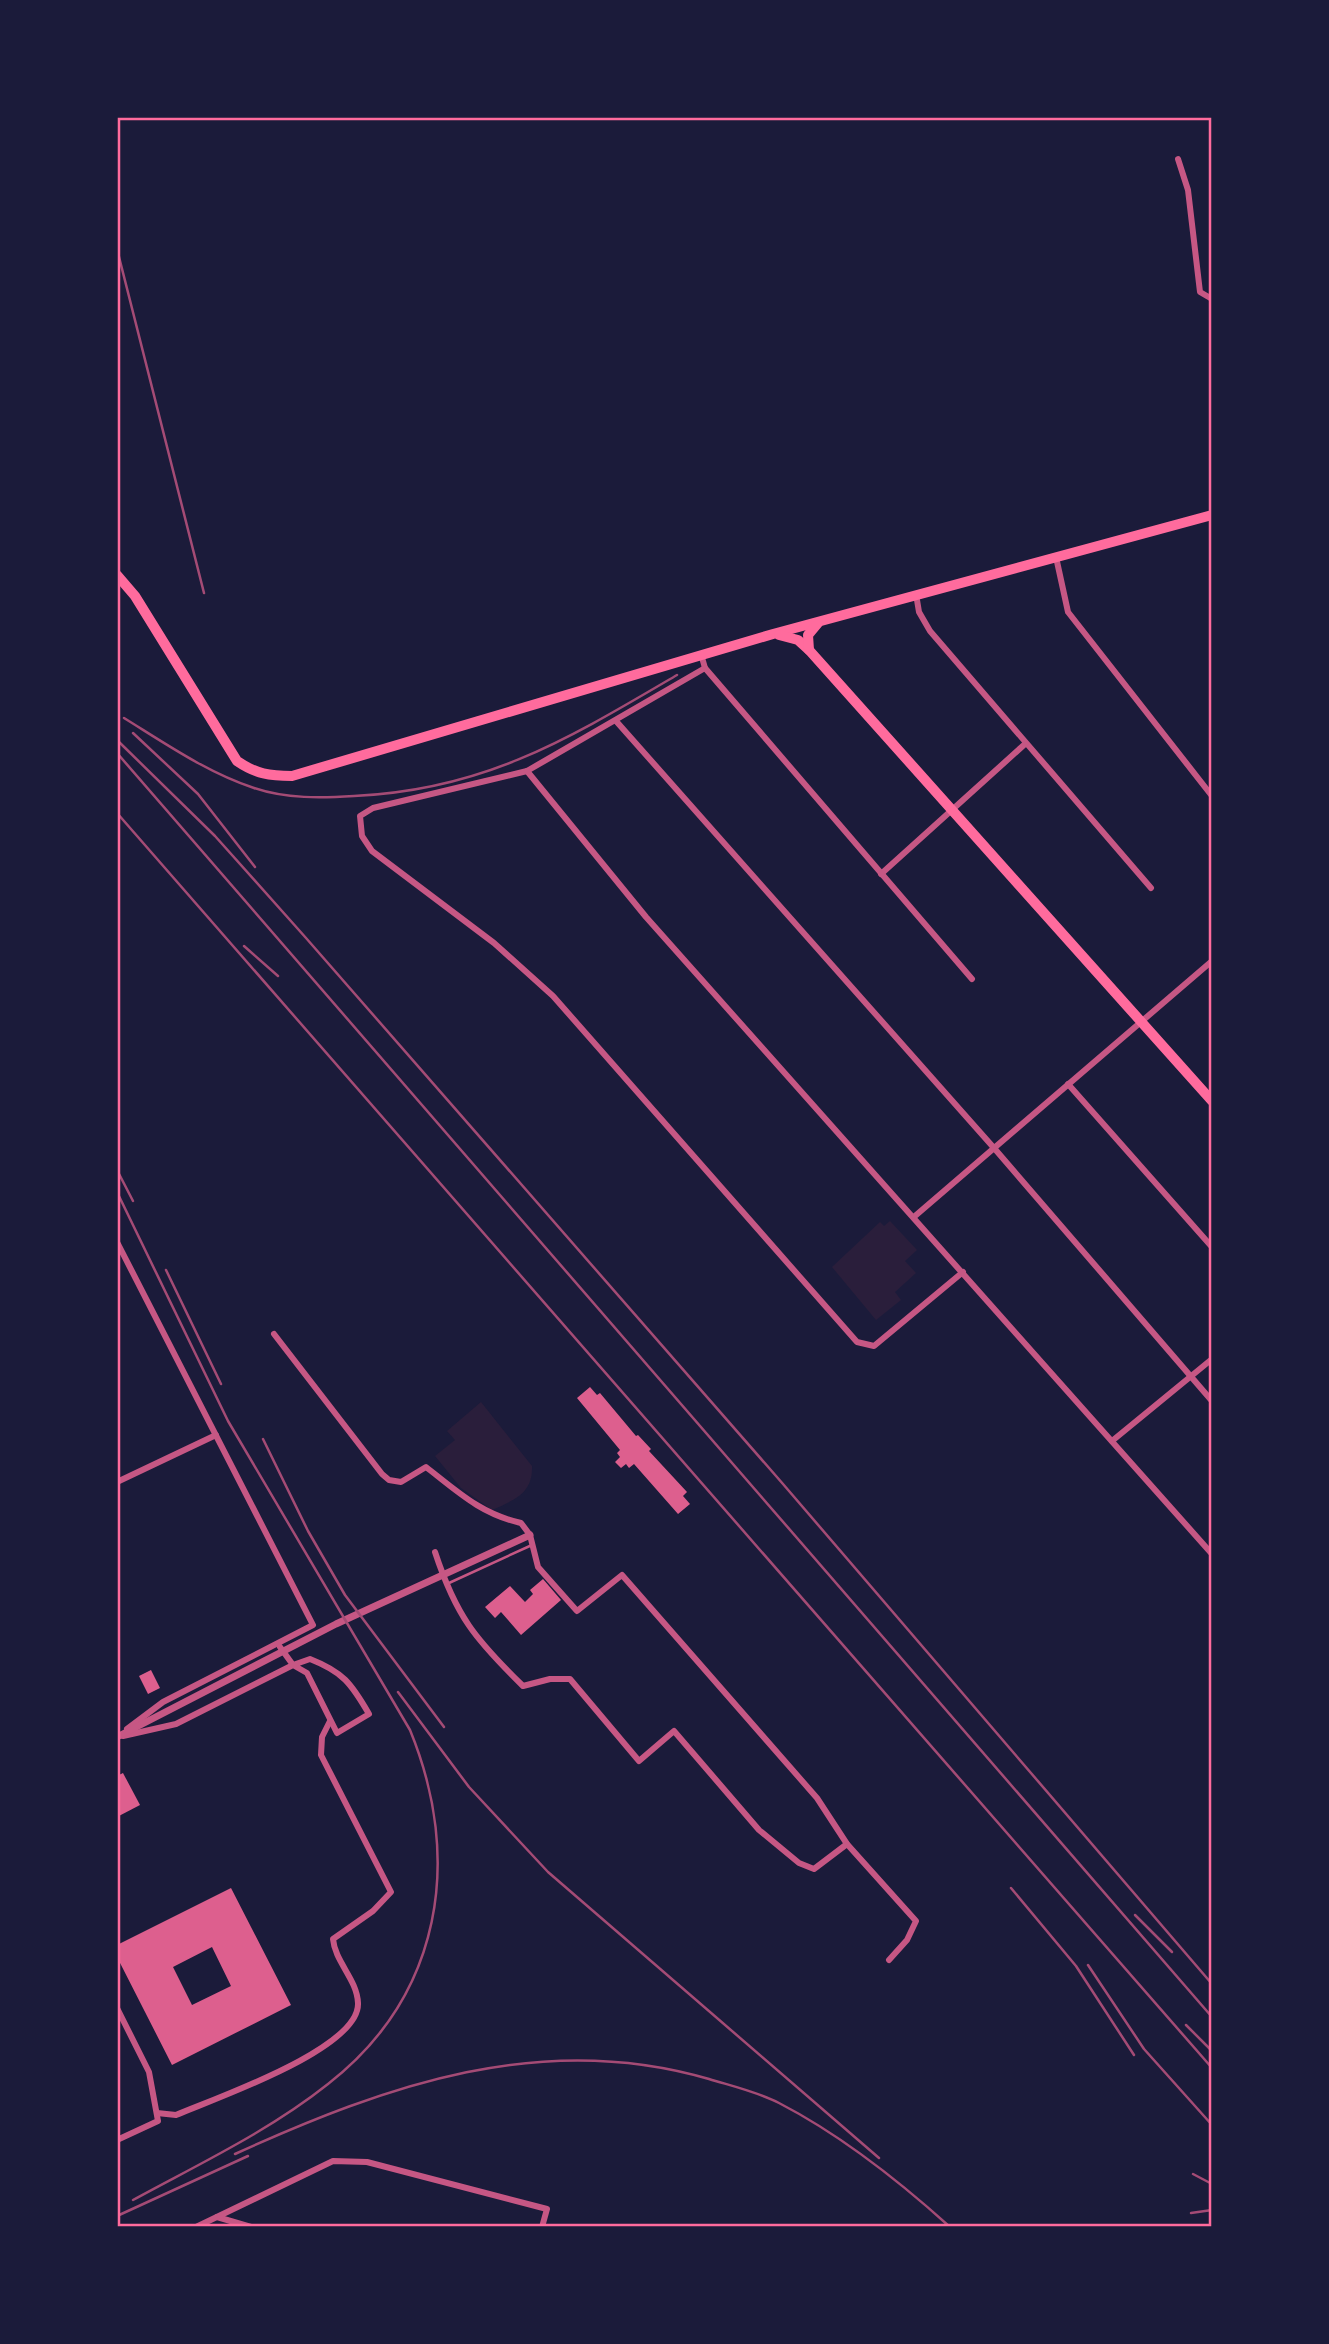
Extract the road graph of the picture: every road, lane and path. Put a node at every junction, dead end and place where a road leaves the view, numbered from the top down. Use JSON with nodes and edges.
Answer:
{"nodes":[{"id":1,"x":1178,"y":159,"type":"dead end"},
{"id":2,"x":1212,"y":299,"type":"edge"},
{"id":3,"x":1212,"y":515,"type":"edge"},
{"id":4,"x":1056,"y":557,"type":"junction"},
{"id":5,"x":117,"y":575,"type":"edge"},
{"id":6,"x":916,"y":594,"type":"junction"},
{"id":7,"x":822,"y":620,"type":"junction"},
{"id":8,"x":773,"y":634,"type":"junction"},
{"id":9,"x":810,"y":650,"type":"junction"},
{"id":10,"x":701,"y":654,"type":"junction"},
{"id":11,"x":705,"y":668,"type":"junction"},
{"id":12,"x":616,"y":721,"type":"junction"},
{"id":13,"x":1025,"y":744,"type":"junction"},
{"id":14,"x":527,"y":771,"type":"junction"},
{"id":15,"x":1212,"y":796,"type":"edge"},
{"id":16,"x":953,"y":810,"type":"junction"},
{"id":17,"x":881,"y":874,"type":"junction"},
{"id":18,"x":1151,"y":888,"type":"dead end"},
{"id":19,"x":1212,"y":961,"type":"edge"},
{"id":20,"x":972,"y":979,"type":"dead end"},
{"id":21,"x":1141,"y":1021,"type":"junction"},
{"id":22,"x":1068,"y":1084,"type":"junction"},
{"id":23,"x":1212,"y":1101,"type":"edge"},
{"id":24,"x":994,"y":1148,"type":"junction"},
{"id":25,"x":915,"y":1216,"type":"junction"},
{"id":26,"x":117,"y":1242,"type":"edge"},
{"id":27,"x":1212,"y":1247,"type":"edge"},
{"id":28,"x":963,"y":1272,"type":"junction"},
{"id":29,"x":274,"y":1334,"type":"dead end"},
{"id":30,"x":1212,"y":1359,"type":"edge"},
{"id":31,"x":1191,"y":1378,"type":"junction"},
{"id":32,"x":1212,"y":1401,"type":"edge"},
{"id":33,"x":216,"y":1435,"type":"junction"},
{"id":34,"x":1112,"y":1441,"type":"junction"},
{"id":35,"x":117,"y":1482,"type":"edge"},
{"id":36,"x":530,"y":1535,"type":"junction"},
{"id":37,"x":532,"y":1545,"type":"junction"},
{"id":38,"x":435,"y":1552,"type":"dead end"},
{"id":39,"x":1212,"y":1554,"type":"edge"},
{"id":40,"x":446,"y":1584,"type":"junction"},
{"id":41,"x":277,"y":1643,"type":"junction"},
{"id":42,"x":293,"y":1665,"type":"junction"},
{"id":43,"x":330,"y":1721,"type":"junction"},
{"id":44,"x":117,"y":1737,"type":"edge"},
{"id":45,"x":847,"y":1844,"type":"junction"},
{"id":46,"x":889,"y":1960,"type":"dead end"},
{"id":47,"x":117,"y":2008,"type":"edge"},
{"id":48,"x":158,"y":2113,"type":"junction"},
{"id":49,"x":117,"y":2140,"type":"edge"},
{"id":50,"x":217,"y":2217,"type":"junction"},
{"id":51,"x":196,"y":2227,"type":"edge"},
{"id":52,"x":251,"y":2227,"type":"edge"},
{"id":53,"x":542,"y":2227,"type":"edge"}],
"edges":[{"from":1,"to":2,"type":"street"},
{"from":3,"to":4,"type":"main road"},
{"from":4,"to":6,"type":"main road"},
{"from":4,"to":15,"type":"street"},
{"from":5,"to":10,"type":"main road"},
{"from":6,"to":7,"type":"main road"},
{"from":6,"to":13,"type":"street"},
{"from":7,"to":8,"type":"main road"},
{"from":7,"to":9,"type":"main road"},
{"from":8,"to":9,"type":"main road"},
{"from":8,"to":10,"type":"main road"},
{"from":9,"to":16,"type":"main road"},
{"from":10,"to":11,"type":"street"},
{"from":11,"to":12,"type":"street"},
{"from":11,"to":17,"type":"street"},
{"from":12,"to":14,"type":"street"},
{"from":12,"to":24,"type":"street"},
{"from":13,"to":16,"type":"street"},
{"from":13,"to":18,"type":"street"},
{"from":14,"to":25,"type":"street"},
{"from":14,"to":28,"type":"street"},
{"from":16,"to":17,"type":"street"},
{"from":16,"to":21,"type":"main road"},
{"from":17,"to":20,"type":"street"},
{"from":19,"to":21,"type":"street"},
{"from":21,"to":22,"type":"street"},
{"from":21,"to":23,"type":"main road"},
{"from":22,"to":24,"type":"street"},
{"from":22,"to":27,"type":"street"},
{"from":24,"to":25,"type":"street"},
{"from":24,"to":31,"type":"street"},
{"from":25,"to":28,"type":"street"},
{"from":26,"to":33,"type":"street"},
{"from":28,"to":34,"type":"street"},
{"from":29,"to":36,"type":"street"},
{"from":30,"to":31,"type":"street"},
{"from":31,"to":32,"type":"street"},
{"from":31,"to":34,"type":"street"},
{"from":33,"to":35,"type":"street"},
{"from":33,"to":41,"type":"street"},
{"from":34,"to":39,"type":"street"},
{"from":36,"to":37,"type":"street"},
{"from":36,"to":44,"type":"street"},
{"from":37,"to":40,"type":"lane"},
{"from":37,"to":45,"type":"street"},
{"from":38,"to":40,"type":"street"},
{"from":40,"to":45,"type":"street"},
{"from":41,"to":42,"type":"street"},
{"from":41,"to":44,"type":"street"},
{"from":42,"to":43,"type":"street"},
{"from":42,"to":43,"type":"street"},
{"from":42,"to":44,"type":"street"},
{"from":43,"to":48,"type":"street"},
{"from":45,"to":46,"type":"street"},
{"from":47,"to":48,"type":"street"},
{"from":48,"to":49,"type":"street"},
{"from":50,"to":51,"type":"street"},
{"from":50,"to":52,"type":"street"},
{"from":50,"to":53,"type":"street"}]}
